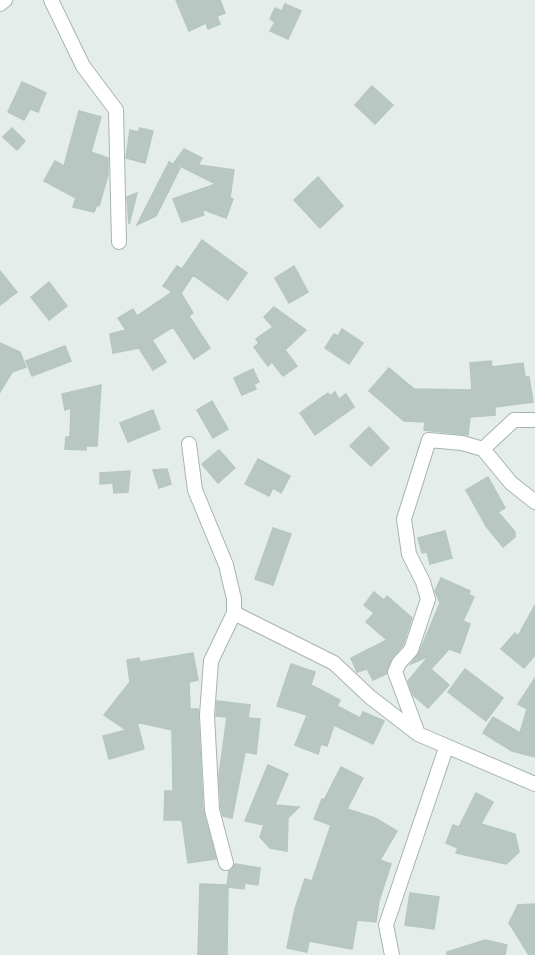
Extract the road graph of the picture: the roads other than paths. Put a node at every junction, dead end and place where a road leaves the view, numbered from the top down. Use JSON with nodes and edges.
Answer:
{"nodes":[{"id":1,"x":5,"y":0,"type":"edge"},
{"id":2,"x":51,"y":0,"type":"edge"},
{"id":3,"x":0,"y":4,"type":"edge"},
{"id":4,"x":119,"y":242,"type":"dead end"},
{"id":5,"x":535,"y":420,"type":"edge"},
{"id":6,"x":189,"y":444,"type":"dead end"},
{"id":7,"x":483,"y":449,"type":"junction"},
{"id":8,"x":535,"y":502,"type":"edge"},
{"id":9,"x":234,"y":613,"type":"junction"},
{"id":10,"x":418,"y":734,"type":"junction"},
{"id":11,"x":446,"y":748,"type":"junction"},
{"id":12,"x":535,"y":784,"type":"edge"},
{"id":13,"x":226,"y":863,"type":"dead end"},
{"id":14,"x":392,"y":955,"type":"edge"}],
"edges":[{"from":1,"to":3,"type":"street"},
{"from":2,"to":4,"type":"street"},
{"from":5,"to":7,"type":"street"},
{"from":6,"to":9,"type":"street"},
{"from":7,"to":8,"type":"street"},
{"from":7,"to":10,"type":"street"},
{"from":9,"to":10,"type":"street"},
{"from":9,"to":13,"type":"street"},
{"from":10,"to":11,"type":"street"},
{"from":11,"to":12,"type":"street"},
{"from":11,"to":14,"type":"street"}]}
